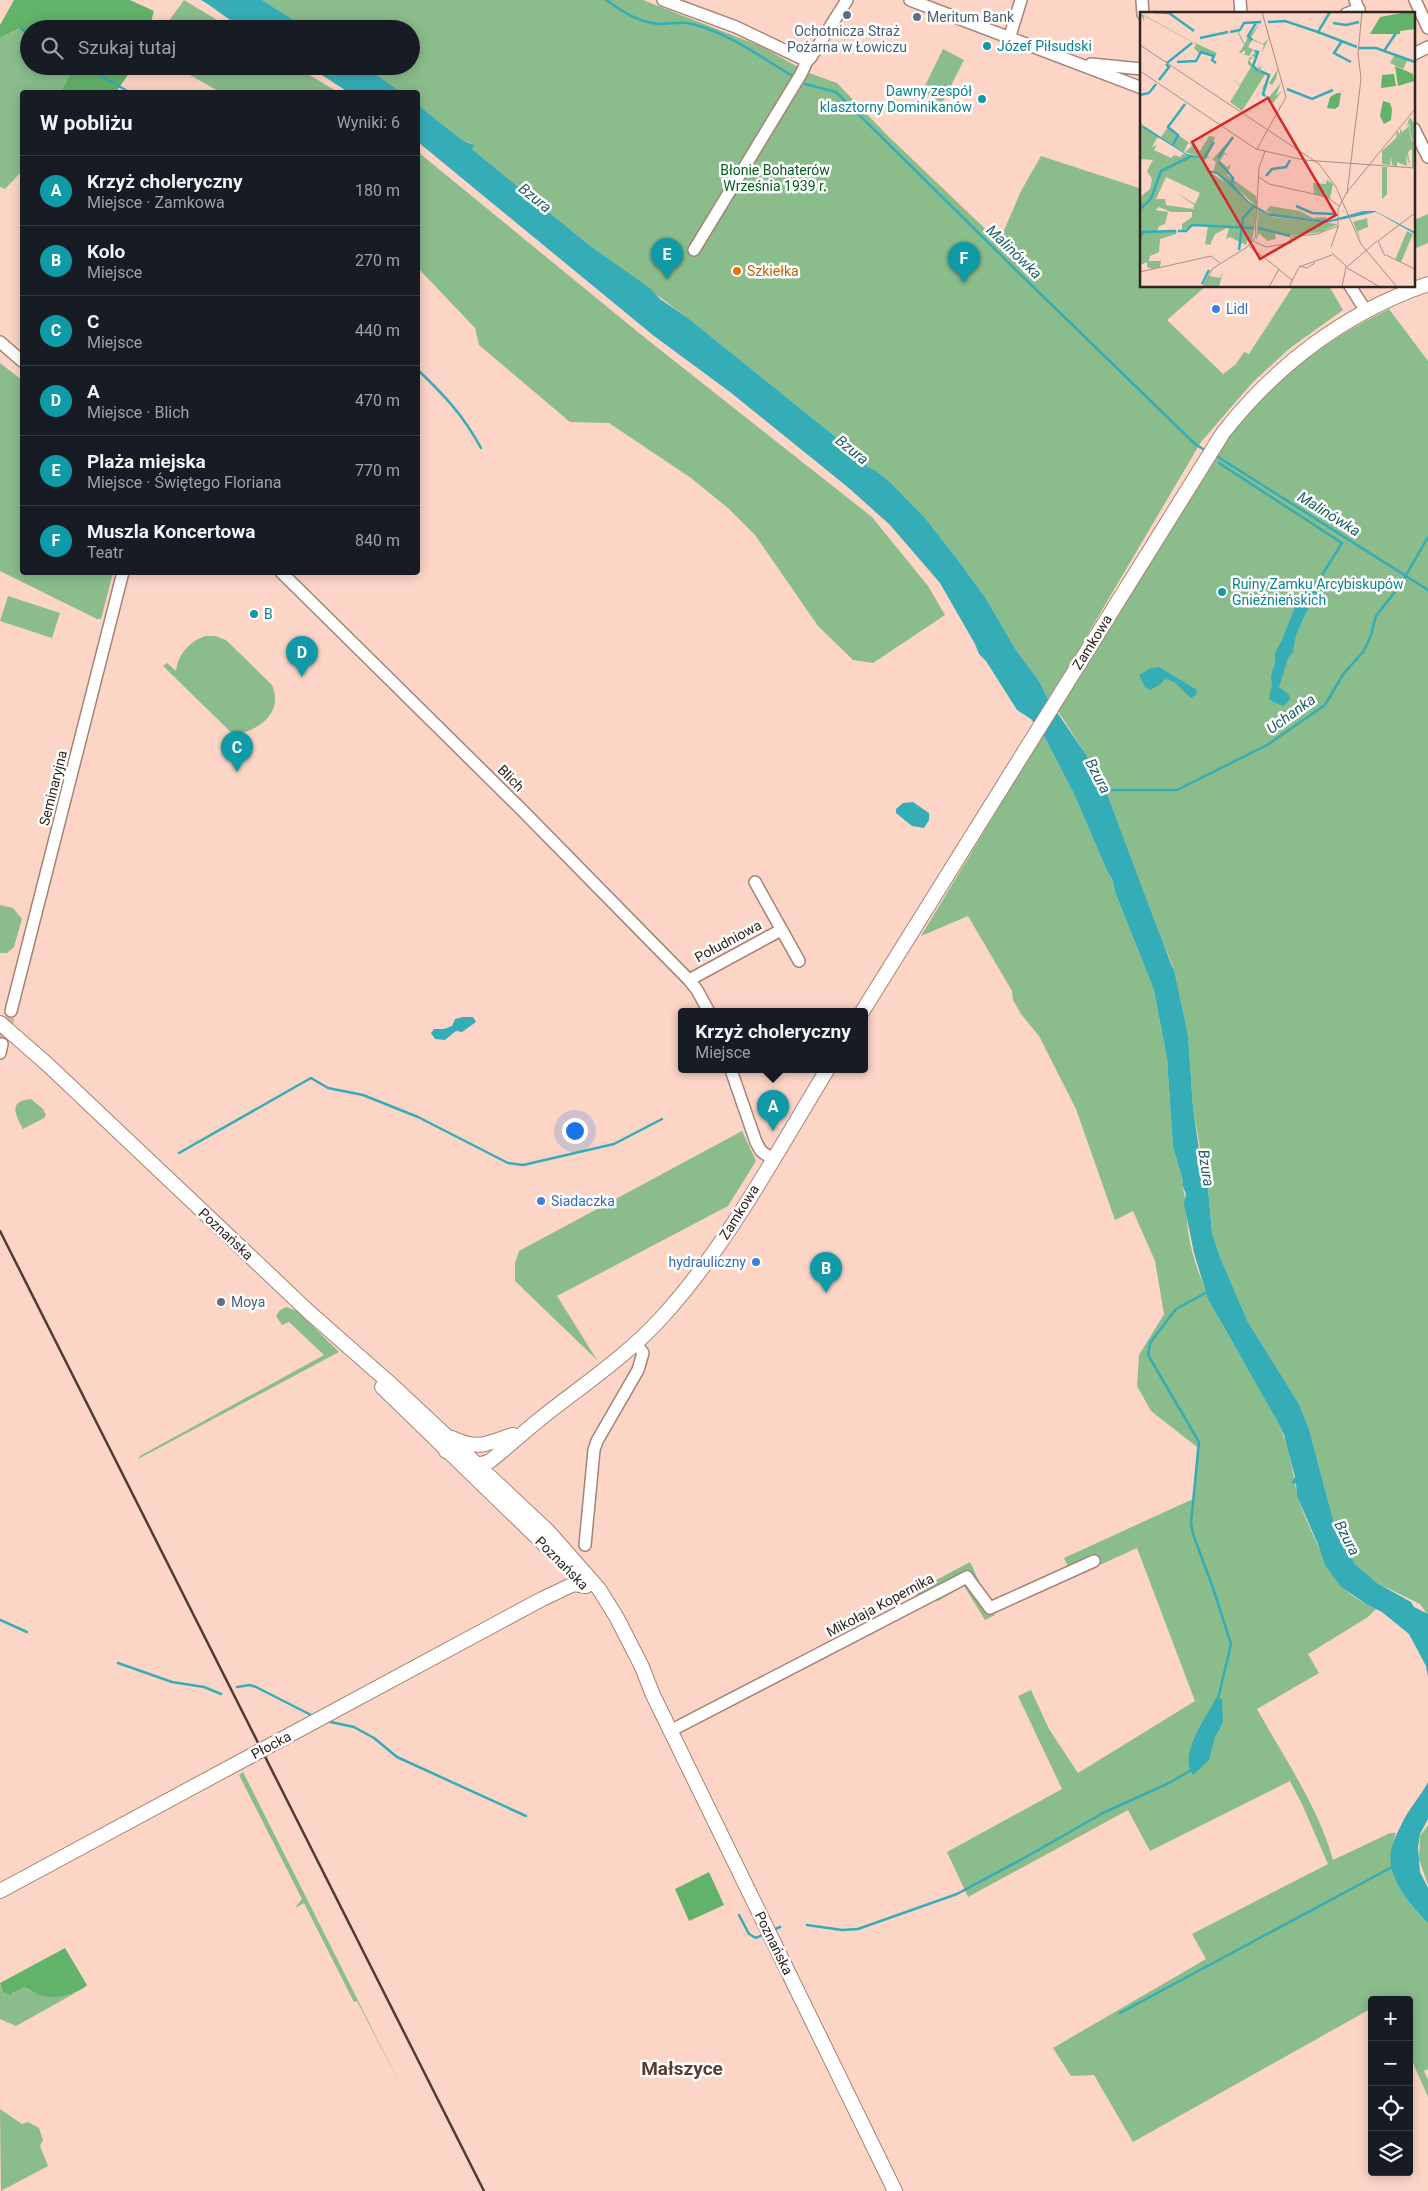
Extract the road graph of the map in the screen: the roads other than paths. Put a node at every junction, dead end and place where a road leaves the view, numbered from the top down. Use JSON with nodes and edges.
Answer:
{"nodes":[{"id":1,"x":663,"y":0,"type":"edge"},
{"id":2,"x":847,"y":0,"type":"edge"},
{"id":3,"x":910,"y":0,"type":"edge"},
{"id":4,"x":1021,"y":0,"type":"edge"},
{"id":5,"x":1415,"y":0,"type":"edge"},
{"id":6,"x":1428,"y":28,"type":"edge"},
{"id":7,"x":1009,"y":39,"type":"junction"},
{"id":8,"x":1428,"y":47,"type":"edge"},
{"id":9,"x":1416,"y":53,"type":"edge"},
{"id":10,"x":1067,"y":60,"type":"junction"},
{"id":11,"x":807,"y":61,"type":"junction"},
{"id":12,"x":1140,"y":69,"type":"edge"},
{"id":13,"x":1140,"y":87,"type":"edge"},
{"id":14,"x":1416,"y":133,"type":"edge"},
{"id":15,"x":1428,"y":157,"type":"edge"},
{"id":16,"x":694,"y":250,"type":"dead end"},
{"id":17,"x":1428,"y":284,"type":"edge"},
{"id":18,"x":1351,"y":288,"type":"edge"},
{"id":19,"x":1366,"y":311,"type":"junction"},
{"id":20,"x":0,"y":342,"type":"edge"},
{"id":21,"x":20,"y":359,"type":"edge"},
{"id":22,"x":122,"y":575,"type":"edge"},
{"id":23,"x":284,"y":575,"type":"edge"},
{"id":24,"x":755,"y":882,"type":"dead end"},
{"id":25,"x":781,"y":930,"type":"junction"},
{"id":26,"x":799,"y":961,"type":"dead end"},
{"id":27,"x":689,"y":980,"type":"junction"},
{"id":28,"x":707,"y":1008,"type":"edge"},
{"id":29,"x":864,"y":1008,"type":"edge"},
{"id":30,"x":11,"y":1011,"type":"tunnel mouth"},
{"id":31,"x":0,"y":1023,"type":"edge"},
{"id":32,"x":731,"y":1073,"type":"edge"},
{"id":33,"x":825,"y":1073,"type":"edge"},
{"id":34,"x":772,"y":1159,"type":"junction"},
{"id":35,"x":320,"y":1322,"type":"junction"},
{"id":36,"x":636,"y":1343,"type":"junction"},
{"id":37,"x":445,"y":1435,"type":"junction"},
{"id":38,"x":514,"y":1438,"type":"junction"},
{"id":39,"x":446,"y":1451,"type":"junction"},
{"id":40,"x":477,"y":1465,"type":"junction"},
{"id":41,"x":480,"y":1482,"type":"junction"},
{"id":42,"x":513,"y":1498,"type":"junction"},
{"id":43,"x":585,"y":1545,"type":"dead end"},
{"id":44,"x":1094,"y":1561,"type":"dead end"},
{"id":45,"x":562,"y":1562,"type":"junction"},
{"id":46,"x":583,"y":1580,"type":"junction"},
{"id":47,"x":556,"y":1587,"type":"junction"},
{"id":48,"x":542,"y":1599,"type":"junction"},
{"id":49,"x":670,"y":1731,"type":"junction"},
{"id":50,"x":0,"y":1891,"type":"edge"},
{"id":51,"x":896,"y":2191,"type":"edge"}],
"edges":[{"from":1,"to":11,"type":"street"},
{"from":2,"to":11,"type":"street"},
{"from":3,"to":7,"type":"street"},
{"from":4,"to":7,"type":"street"},
{"from":5,"to":6,"type":"street"},
{"from":7,"to":10,"type":"street"},
{"from":8,"to":9,"type":"street"},
{"from":10,"to":12,"type":"street"},
{"from":10,"to":13,"type":"street"},
{"from":11,"to":16,"type":"street"},
{"from":14,"to":15,"type":"street"},
{"from":17,"to":19,"type":"main road","name":"Zamkowa"},
{"from":18,"to":19,"type":"street"},
{"from":19,"to":29,"type":"main road","name":"Zamkowa"},
{"from":20,"to":21,"type":"street"},
{"from":22,"to":30,"type":"street","name":"Seminaryjna"},
{"from":23,"to":27,"type":"street","name":"Blich"},
{"from":24,"to":25,"type":"street","name":"Południowa"},
{"from":25,"to":26,"type":"street","name":"Południowa"},
{"from":25,"to":27,"type":"street","name":"Południowa"},
{"from":27,"to":28,"type":"street","name":"Blich"},
{"from":31,"to":35,"type":"main road","name":"Poznańska"},
{"from":32,"to":34,"type":"street"},
{"from":33,"to":34,"type":"main road","name":"Zamkowa"},
{"from":34,"to":36,"type":"main road","name":"Zamkowa"},
{"from":35,"to":37,"type":"main road","name":"Poznańska"},
{"from":35,"to":39,"type":"main road","name":"Poznańska"},
{"from":36,"to":38,"type":"main road","name":"Zamkowa"},
{"from":36,"to":43,"type":"street"},
{"from":37,"to":38,"type":"main road","name":"Zamkowa"},
{"from":37,"to":40,"type":"main road","name":"Poznańska"},
{"from":38,"to":40,"type":"main road","name":"Zamkowa"},
{"from":38,"to":42,"type":"main road","name":"Zamkowa"},
{"from":39,"to":40,"type":"main road","name":"Poznańska"},
{"from":39,"to":41,"type":"main road","name":"Poznańska"},
{"from":40,"to":41,"type":"main road"},
{"from":40,"to":42,"type":"main road","name":"Poznańska"},
{"from":41,"to":45,"type":"main road","name":"Poznańska"},
{"from":42,"to":46,"type":"main road","name":"Poznańska"},
{"from":44,"to":49,"type":"street","name":"Mikołaja Kopernika"},
{"from":45,"to":46,"type":"main road","name":"Poznańska"},
{"from":45,"to":47,"type":"main road"},
{"from":46,"to":47,"type":"main road","name":"Płocka"},
{"from":46,"to":48,"type":"main road","name":"Płocka"},
{"from":46,"to":49,"type":"main road","name":"Poznańska"},
{"from":47,"to":48,"type":"main road","name":"Płocka"},
{"from":48,"to":50,"type":"main road","name":"Płocka"},
{"from":49,"to":51,"type":"main road","name":"Poznańska"}]}
